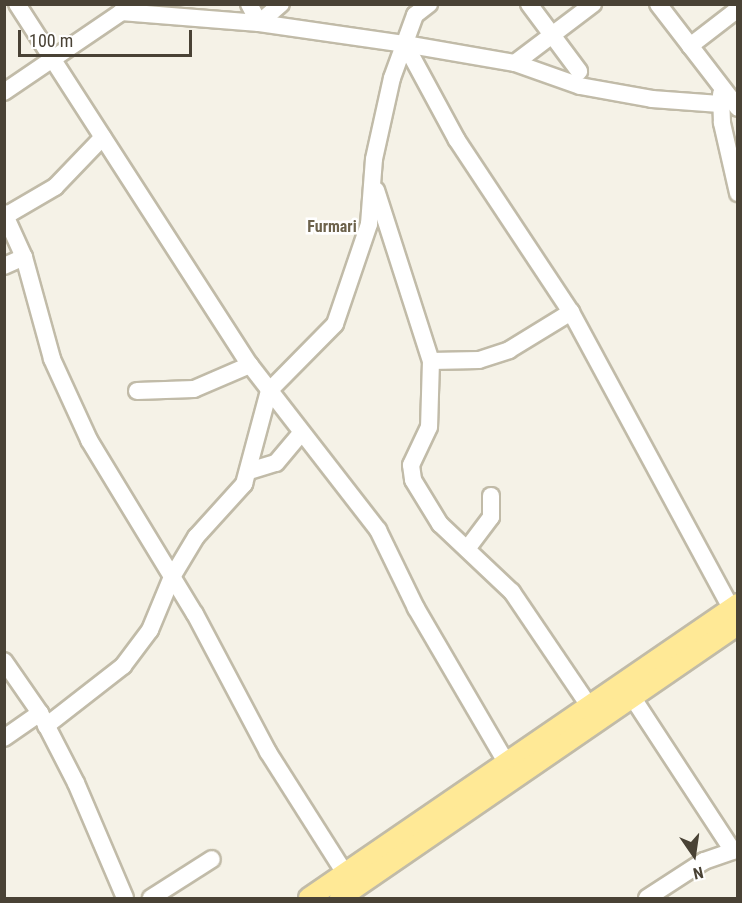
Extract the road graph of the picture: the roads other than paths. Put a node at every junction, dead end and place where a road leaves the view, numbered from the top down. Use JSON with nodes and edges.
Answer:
{"nodes":[{"id":1,"x":17,"y":4,"type":"edge"},
{"id":2,"x":249,"y":4,"type":"edge"},
{"id":3,"x":281,"y":4,"type":"edge"},
{"id":4,"x":429,"y":4,"type":"edge"},
{"id":5,"x":529,"y":4,"type":"edge"},
{"id":6,"x":593,"y":4,"type":"edge"},
{"id":7,"x":658,"y":4,"type":"edge"},
{"id":8,"x":121,"y":9,"type":"edge"},
{"id":9,"x":738,"y":9,"type":"edge"},
{"id":10,"x":411,"y":10,"type":"edge"},
{"id":11,"x":259,"y":23,"type":"junction"},
{"id":12,"x":552,"y":33,"type":"junction"},
{"id":13,"x":405,"y":44,"type":"junction"},
{"id":14,"x":690,"y":46,"type":"junction"},
{"id":15,"x":51,"y":59,"type":"junction"},
{"id":16,"x":515,"y":63,"type":"junction"},
{"id":17,"x":579,"y":71,"type":"dead end"},
{"id":18,"x":4,"y":92,"type":"edge"},
{"id":19,"x":721,"y":97,"type":"junction"},
{"id":20,"x":738,"y":108,"type":"edge"},
{"id":21,"x":103,"y":137,"type":"junction"},
{"id":22,"x":373,"y":180,"type":"junction"},
{"id":23,"x":738,"y":193,"type":"edge"},
{"id":24,"x":6,"y":214,"type":"edge"},
{"id":25,"x":24,"y":257,"type":"junction"},
{"id":26,"x":4,"y":266,"type":"edge"},
{"id":27,"x":571,"y":312,"type":"junction"},
{"id":28,"x":431,"y":361,"type":"junction"},
{"id":29,"x":250,"y":365,"type":"junction"},
{"id":30,"x":137,"y":391,"type":"dead end"},
{"id":31,"x":269,"y":391,"type":"junction"},
{"id":32,"x":303,"y":432,"type":"junction"},
{"id":33,"x":249,"y":471,"type":"junction"},
{"id":34,"x":491,"y":496,"type":"dead end"},
{"id":35,"x":467,"y":549,"type":"junction"},
{"id":36,"x":172,"y":577,"type":"junction"},
{"id":37,"x":735,"y":612,"type":"edge"},
{"id":38,"x":4,"y":661,"type":"edge"},
{"id":39,"x":628,"y":691,"type":"junction"},
{"id":40,"x":590,"y":707,"type":"junction"},
{"id":41,"x":43,"y":719,"type":"junction"},
{"id":42,"x":4,"y":738,"type":"edge"},
{"id":43,"x":507,"y":764,"type":"junction"},
{"id":44,"x":735,"y":850,"type":"edge"},
{"id":45,"x":212,"y":859,"type":"dead end"},
{"id":46,"x":346,"y":874,"type":"junction"},
{"id":47,"x":125,"y":898,"type":"edge"},
{"id":48,"x":151,"y":898,"type":"edge"},
{"id":49,"x":309,"y":898,"type":"edge"},
{"id":50,"x":340,"y":898,"type":"edge"},
{"id":51,"x":647,"y":898,"type":"edge"}],
"edges":[{"from":1,"to":15,"type":"street"},
{"from":2,"to":11,"type":"street"},
{"from":3,"to":11,"type":"street"},
{"from":4,"to":10,"type":"street"},
{"from":5,"to":12,"type":"street"},
{"from":6,"to":12,"type":"street"},
{"from":7,"to":14,"type":"street"},
{"from":8,"to":11,"type":"street"},
{"from":8,"to":15,"type":"street"},
{"from":9,"to":14,"type":"street"},
{"from":10,"to":13,"type":"street"},
{"from":11,"to":13,"type":"street"},
{"from":12,"to":16,"type":"street"},
{"from":12,"to":17,"type":"street"},
{"from":13,"to":16,"type":"street"},
{"from":13,"to":22,"type":"street"},
{"from":13,"to":27,"type":"street"},
{"from":14,"to":19,"type":"street"},
{"from":15,"to":18,"type":"street"},
{"from":15,"to":21,"type":"street"},
{"from":16,"to":19,"type":"street"},
{"from":19,"to":20,"type":"street"},
{"from":19,"to":23,"type":"street"},
{"from":21,"to":24,"type":"street"},
{"from":21,"to":29,"type":"street"},
{"from":22,"to":28,"type":"street"},
{"from":22,"to":31,"type":"street"},
{"from":24,"to":25,"type":"street"},
{"from":25,"to":26,"type":"street"},
{"from":25,"to":36,"type":"street"},
{"from":27,"to":28,"type":"street"},
{"from":27,"to":37,"type":"street"},
{"from":28,"to":35,"type":"street"},
{"from":29,"to":30,"type":"street"},
{"from":29,"to":31,"type":"street"},
{"from":31,"to":32,"type":"street"},
{"from":31,"to":33,"type":"street"},
{"from":32,"to":33,"type":"street"},
{"from":32,"to":43,"type":"street"},
{"from":33,"to":36,"type":"street"},
{"from":34,"to":35,"type":"street"},
{"from":35,"to":40,"type":"street"},
{"from":36,"to":41,"type":"street"},
{"from":36,"to":46,"type":"street"},
{"from":37,"to":39,"type":"main road"},
{"from":38,"to":41,"type":"street"},
{"from":39,"to":40,"type":"main road"},
{"from":39,"to":44,"type":"street"},
{"from":39,"to":50,"type":"main road"},
{"from":40,"to":43,"type":"main road"},
{"from":41,"to":42,"type":"street"},
{"from":41,"to":47,"type":"street"},
{"from":43,"to":46,"type":"main road"},
{"from":44,"to":51,"type":"street"},
{"from":45,"to":48,"type":"street"},
{"from":46,"to":49,"type":"main road"}]}
